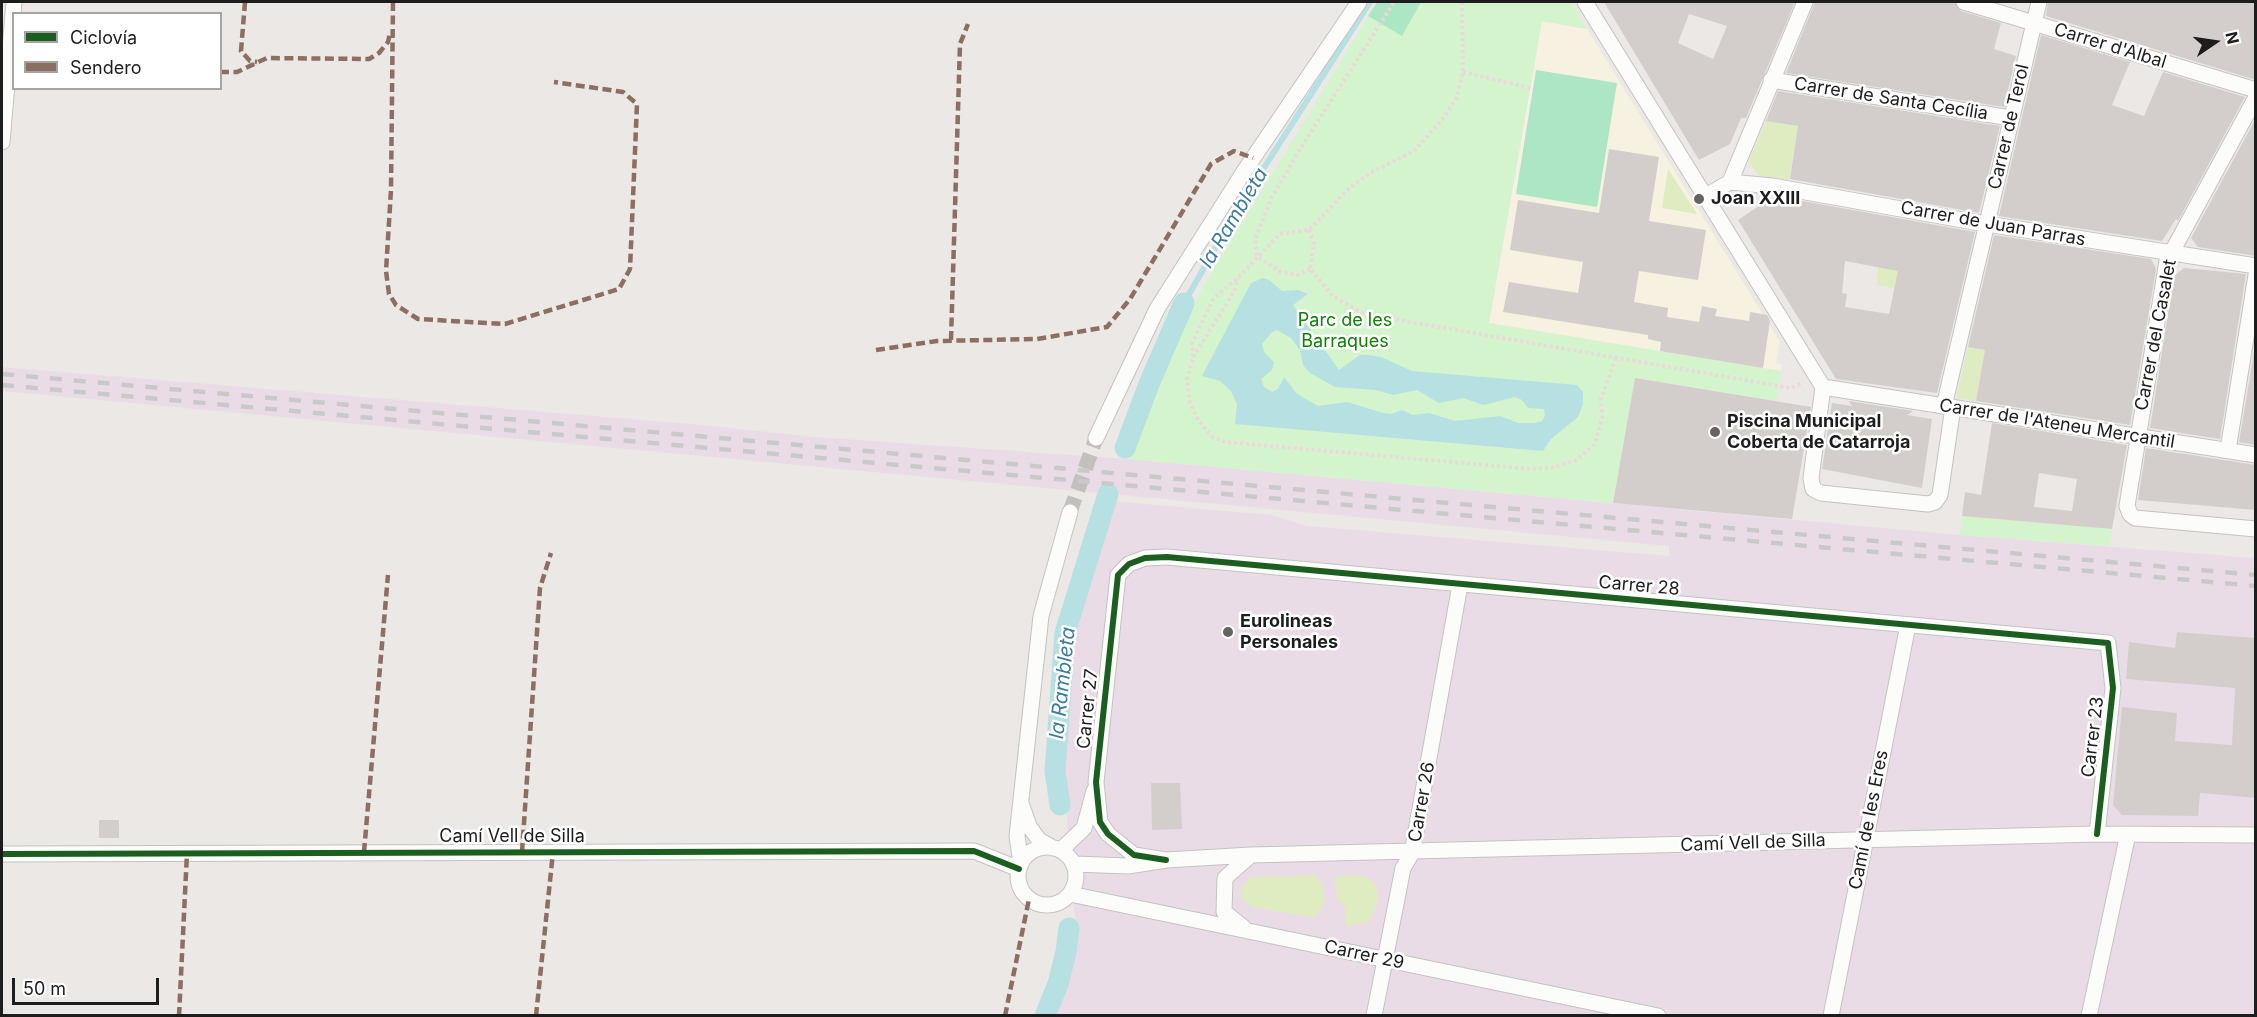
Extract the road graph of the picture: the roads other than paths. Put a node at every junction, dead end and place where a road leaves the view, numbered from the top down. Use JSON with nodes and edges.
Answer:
{"nodes":[{"id":1,"x":1359,"y":2,"type":"edge"},
{"id":2,"x":1585,"y":2,"type":"edge"},
{"id":3,"x":1805,"y":2,"type":"edge"},
{"id":4,"x":1965,"y":2,"type":"edge"},
{"id":5,"x":2039,"y":2,"type":"edge"},
{"id":6,"x":2034,"y":23,"type":"junction"},
{"id":7,"x":12,"y":25,"type":"edge"},
{"id":8,"x":1771,"y":80,"type":"junction"},
{"id":9,"x":2256,"y":90,"type":"edge"},
{"id":10,"x":2256,"y":98,"type":"edge"},
{"id":11,"x":2011,"y":118,"type":"junction"},
{"id":12,"x":2,"y":142,"type":"edge"},
{"id":13,"x":1730,"y":182,"type":"junction"},
{"id":14,"x":1706,"y":196,"type":"junction"},
{"id":15,"x":1987,"y":224,"type":"junction"},
{"id":16,"x":2170,"y":254,"type":"junction"},
{"id":17,"x":2256,"y":266,"type":"edge"},
{"id":18,"x":2256,"y":275,"type":"edge"},
{"id":19,"x":1823,"y":387,"type":"junction"},
{"id":20,"x":1948,"y":406,"type":"junction"},
{"id":21,"x":2137,"y":437,"type":"junction"},
{"id":22,"x":1096,"y":438,"type":"tunnel mouth"},
{"id":23,"x":2228,"y":450,"type":"junction"},
{"id":24,"x":2256,"y":455,"type":"edge"},
{"id":25,"x":1070,"y":512,"type":"tunnel mouth"},
{"id":26,"x":2256,"y":529,"type":"edge"},
{"id":27,"x":1167,"y":557,"type":"joint"},
{"id":28,"x":1460,"y":585,"type":"junction"},
{"id":29,"x":1908,"y":625,"type":"junction"},
{"id":30,"x":2108,"y":644,"type":"joint"},
{"id":31,"x":1096,"y":782,"type":"junction"},
{"id":32,"x":1020,"y":800,"type":"junction"},
{"id":33,"x":2097,"y":834,"type":"junction"},
{"id":34,"x":2128,"y":834,"type":"junction"},
{"id":35,"x":2256,"y":835,"type":"edge"},
{"id":36,"x":1865,"y":840,"type":"junction"},
{"id":37,"x":1057,"y":849,"type":"junction"},
{"id":38,"x":1412,"y":853,"type":"junction"},
{"id":39,"x":2,"y":854,"type":"edge"},
{"id":40,"x":1251,"y":855,"type":"junction"},
{"id":41,"x":1166,"y":860,"type":"junction"},
{"id":42,"x":1074,"y":864,"type":"junction"},
{"id":43,"x":1020,"y":867,"type":"junction"},
{"id":44,"x":1070,"y":894,"type":"junction"},
{"id":45,"x":1248,"y":931,"type":"junction"},
{"id":46,"x":1385,"y":959,"type":"junction"},
{"id":47,"x":1600,"y":1010,"type":"edge"},
{"id":48,"x":1374,"y":1016,"type":"edge"},
{"id":49,"x":1659,"y":1016,"type":"edge"},
{"id":50,"x":1831,"y":1016,"type":"edge"},
{"id":51,"x":2089,"y":1016,"type":"edge"}],
"edges":[{"from":1,"to":22,"type":"street"},
{"from":2,"to":14,"type":"street"},
{"from":3,"to":8,"type":"street"},
{"from":4,"to":6,"type":"street","name":"Carrer d'Albal"},
{"from":5,"to":6,"type":"street","name":"Carrer de Terol"},
{"from":6,"to":9,"type":"street","name":"Carrer d'Albal"},
{"from":6,"to":11,"type":"street","name":"Carrer de Terol"},
{"from":7,"to":12,"type":"street"},
{"from":8,"to":11,"type":"street","name":"Carrer de Santa Cecília"},
{"from":8,"to":13,"type":"street"},
{"from":10,"to":16,"type":"street","name":"Carrer del Casalet"},
{"from":11,"to":15,"type":"street","name":"Carrer de Terol"},
{"from":13,"to":14,"type":"street"},
{"from":13,"to":15,"type":"street","name":"Carrer de Juan Parras"},
{"from":14,"to":19,"type":"street"},
{"from":15,"to":16,"type":"street","name":"Carrer de Juan Parras"},
{"from":15,"to":20,"type":"street","name":"Carrer de Terol"},
{"from":16,"to":17,"type":"street","name":"Carrer de Juan Parras"},
{"from":16,"to":21,"type":"street","name":"Carrer del Casalet"},
{"from":18,"to":23,"type":"street"},
{"from":19,"to":20,"type":"street","name":"Carrer de l'Ateneu Mercantil"},
{"from":19,"to":20,"type":"street","name":"Carrer de Terol"},
{"from":20,"to":21,"type":"street","name":"Carrer de l'Ateneu Mercantil"},
{"from":21,"to":23,"type":"street","name":"Carrer de l'Ateneu Mercantil"},
{"from":21,"to":26,"type":"street","name":"Carrer del Casalet"},
{"from":23,"to":24,"type":"street","name":"Carrer de l'Ateneu Mercantil"},
{"from":25,"to":32,"type":"street"},
{"from":27,"to":28,"type":"street","name":"Carrer 28"},
{"from":27,"to":31,"type":"street","name":"Carrer 27"},
{"from":28,"to":29,"type":"street","name":"Carrer 28"},
{"from":28,"to":38,"type":"street","name":"Carrer 26"},
{"from":29,"to":30,"type":"street","name":"Carrer 28"},
{"from":29,"to":36,"type":"street","name":"Camí de les Eres"},
{"from":30,"to":33,"type":"street","name":"Carrer 23"},
{"from":31,"to":37,"type":"street","name":"Carrer 27"},
{"from":31,"to":41,"type":"street","name":"Carrer 27"},
{"from":32,"to":37,"type":"street"},
{"from":32,"to":43,"type":"street"},
{"from":33,"to":34,"type":"street","name":"Camí Vell de Silla"},
{"from":33,"to":36,"type":"street","name":"Camí Vell de Silla"},
{"from":34,"to":35,"type":"street","name":"Camí Vell de Silla"},
{"from":34,"to":51,"type":"street"},
{"from":36,"to":38,"type":"street","name":"Camí Vell de Silla"},
{"from":36,"to":50,"type":"street","name":"Camí de les Eres"},
{"from":37,"to":42,"type":"street"},
{"from":37,"to":43,"type":"street"},
{"from":38,"to":40,"type":"street","name":"Camí Vell de Silla"},
{"from":38,"to":46,"type":"street","name":"Carrer 26"},
{"from":39,"to":43,"type":"street","name":"Camí Vell de Silla"},
{"from":40,"to":41,"type":"street","name":"Camí Vell de Silla"},
{"from":40,"to":45,"type":"street"},
{"from":41,"to":42,"type":"street","name":"Camí Vell de Silla"},
{"from":42,"to":44,"type":"street"},
{"from":43,"to":44,"type":"street"},
{"from":44,"to":45,"type":"street","name":"Carrer 29"},
{"from":45,"to":46,"type":"street","name":"Carrer 29"},
{"from":46,"to":47,"type":"street","name":"Carrer 29"},
{"from":46,"to":48,"type":"street","name":"Carrer 26"},
{"from":47,"to":49,"type":"street","name":"Carrer 29"}]}
